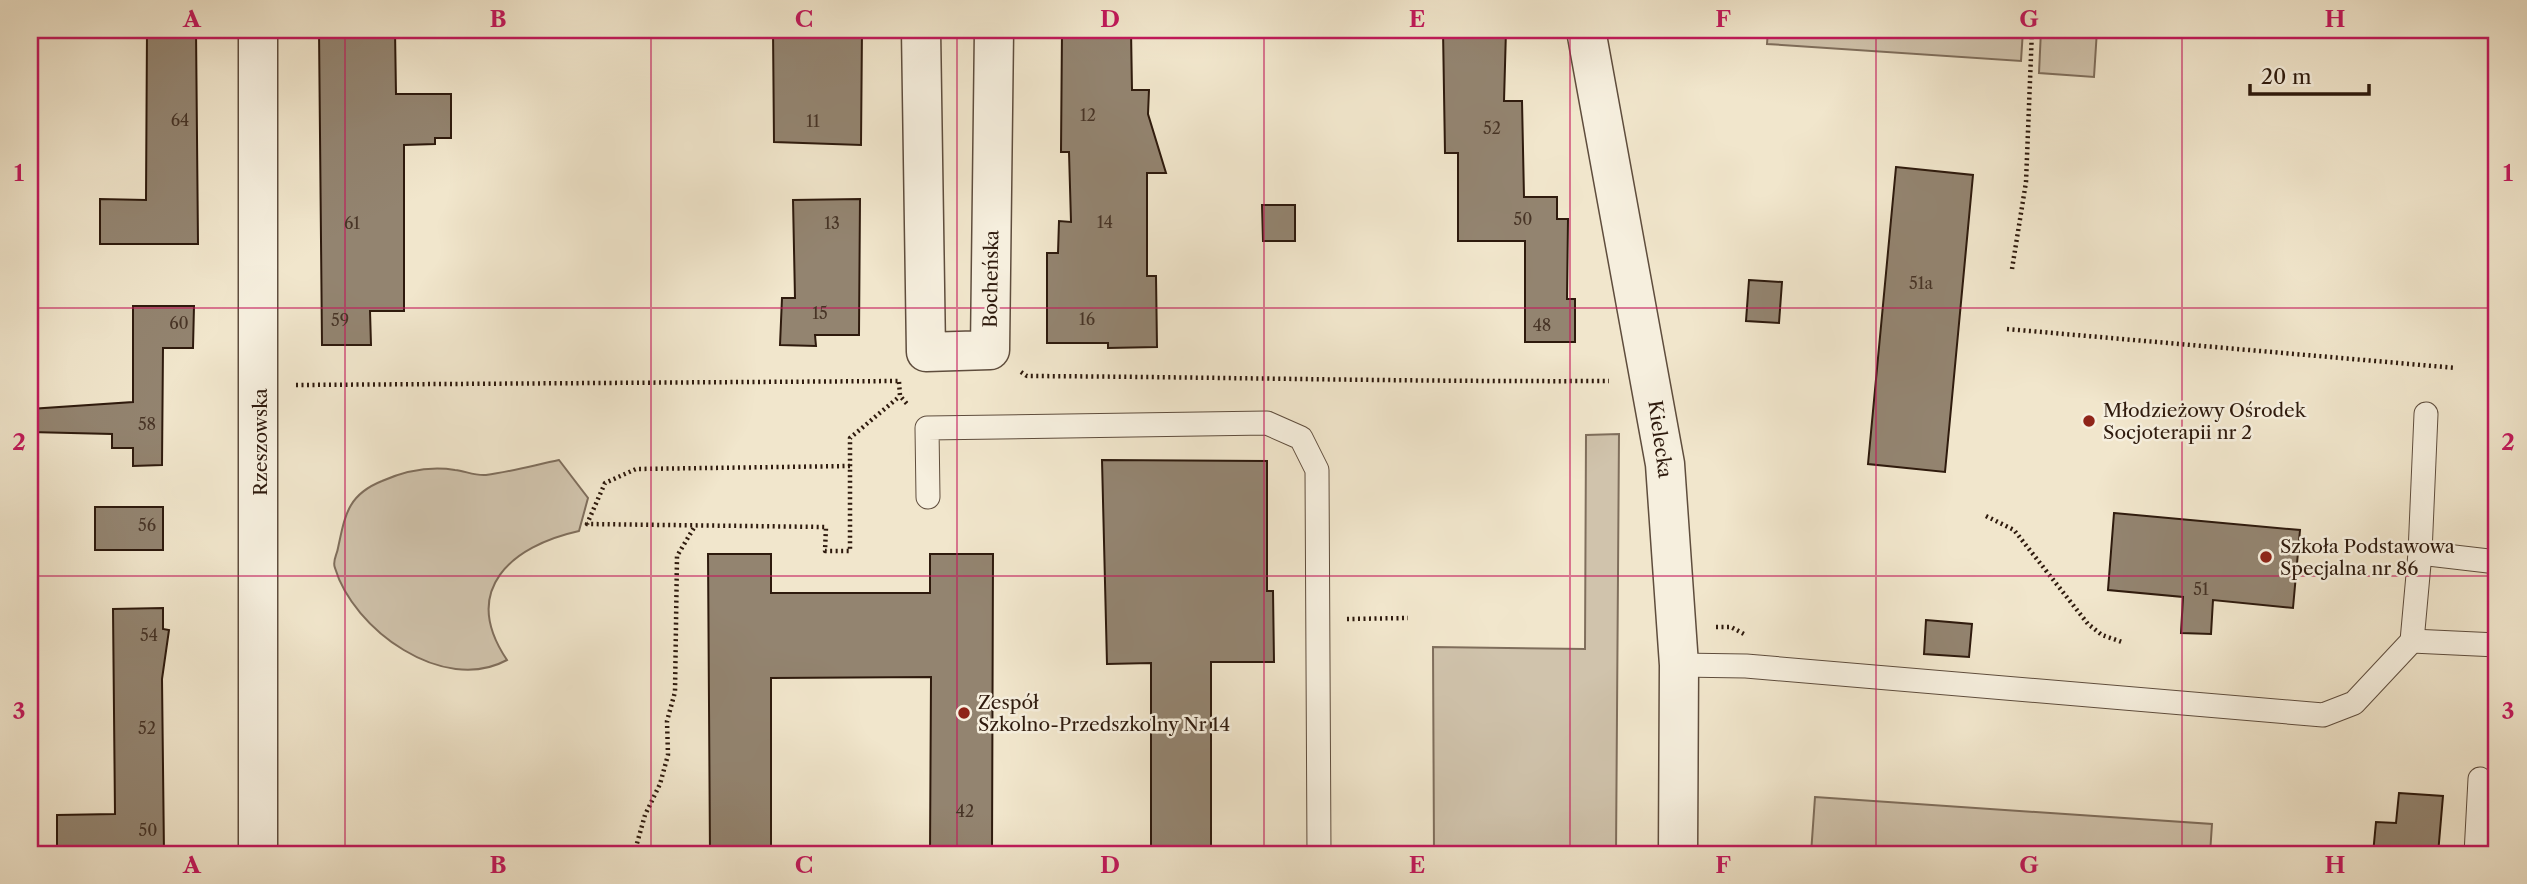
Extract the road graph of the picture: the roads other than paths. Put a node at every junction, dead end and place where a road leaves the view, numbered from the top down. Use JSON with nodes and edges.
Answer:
{"nodes":[{"id":1,"x":258,"y":30,"type":"edge"},
{"id":2,"x":920,"y":30,"type":"edge"},
{"id":3,"x":994,"y":30,"type":"edge"},
{"id":4,"x":1586,"y":30,"type":"edge"},
{"id":5,"x":2426,"y":414,"type":"dead end"},
{"id":6,"x":928,"y":497,"type":"dead end"},
{"id":7,"x":2420,"y":554,"type":"junction"},
{"id":8,"x":2497,"y":562,"type":"edge"},
{"id":9,"x":2412,"y":641,"type":"junction"},
{"id":10,"x":2497,"y":645,"type":"edge"},
{"id":11,"x":1679,"y":665,"type":"junction"},
{"id":12,"x":2480,"y":779,"type":"dead end"},
{"id":13,"x":257,"y":854,"type":"edge"},
{"id":14,"x":1319,"y":854,"type":"edge"},
{"id":15,"x":1678,"y":854,"type":"edge"},
{"id":16,"x":2476,"y":854,"type":"edge"}],
"edges":[{"from":1,"to":13,"type":"street","name":"Rzeszowska"},
{"from":2,"to":3,"type":"street","name":"Bocheńska"},
{"from":4,"to":11,"type":"street","name":"Kielecka"},
{"from":5,"to":7,"type":"lane"},
{"from":6,"to":14,"type":"lane"},
{"from":7,"to":8,"type":"lane"},
{"from":7,"to":9,"type":"lane"},
{"from":9,"to":10,"type":"lane"},
{"from":9,"to":11,"type":"lane"},
{"from":11,"to":15,"type":"street","name":"Kielecka"},
{"from":12,"to":16,"type":"lane"}]}
